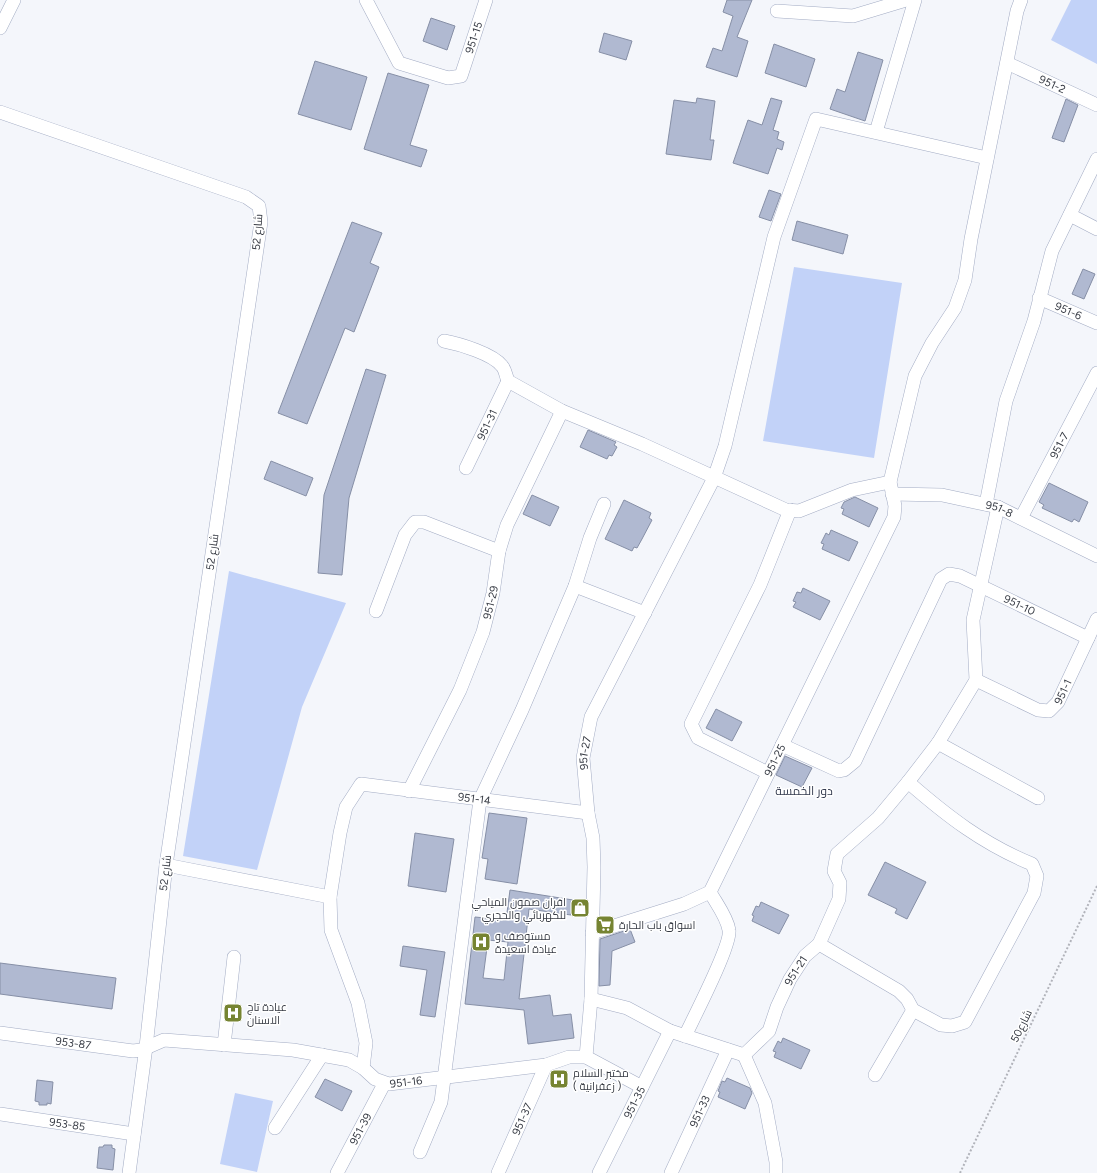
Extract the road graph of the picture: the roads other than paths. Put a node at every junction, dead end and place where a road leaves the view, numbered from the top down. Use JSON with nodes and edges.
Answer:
{"nodes":[{"id":1,"x":14,"y":0,"type":"edge"},
{"id":2,"x":366,"y":0,"type":"edge"},
{"id":3,"x":486,"y":0,"type":"edge"},
{"id":4,"x":906,"y":0,"type":"edge"},
{"id":5,"x":915,"y":0,"type":"edge"},
{"id":6,"x":1021,"y":0,"type":"edge"},
{"id":7,"x":776,"y":11,"type":"dead end"},
{"id":8,"x":0,"y":28,"type":"edge"},
{"id":9,"x":1007,"y":63,"type":"junction"},
{"id":10,"x":1097,"y":106,"type":"edge"},
{"id":11,"x":0,"y":112,"type":"edge"},
{"id":12,"x":876,"y":132,"type":"junction"},
{"id":13,"x":987,"y":158,"type":"junction"},
{"id":14,"x":1097,"y":159,"type":"edge"},
{"id":15,"x":1070,"y":215,"type":"junction"},
{"id":16,"x":1097,"y":229,"type":"edge"},
{"id":17,"x":1039,"y":298,"type":"junction"},
{"id":18,"x":1097,"y":323,"type":"edge"},
{"id":19,"x":444,"y":341,"type":"dead end"},
{"id":20,"x":1097,"y":373,"type":"edge"},
{"id":21,"x":508,"y":381,"type":"junction"},
{"id":22,"x":562,"y":411,"type":"junction"},
{"id":23,"x":466,"y":468,"type":"dead end"},
{"id":24,"x":714,"y":478,"type":"junction"},
{"id":25,"x":891,"y":488,"type":"junction"},
{"id":26,"x":604,"y":504,"type":"dead end"},
{"id":27,"x":992,"y":506,"type":"junction"},
{"id":28,"x":790,"y":510,"type":"junction"},
{"id":29,"x":1021,"y":518,"type":"junction"},
{"id":30,"x":499,"y":551,"type":"junction"},
{"id":31,"x":1097,"y":556,"type":"edge"},
{"id":32,"x":575,"y":586,"type":"junction"},
{"id":33,"x":981,"y":586,"type":"junction"},
{"id":34,"x":376,"y":611,"type":"dead end"},
{"id":35,"x":644,"y":613,"type":"junction"},
{"id":36,"x":1097,"y":620,"type":"edge"},
{"id":37,"x":1088,"y":638,"type":"junction"},
{"id":38,"x":976,"y":680,"type":"junction"},
{"id":39,"x":938,"y":743,"type":"junction"},
{"id":40,"x":782,"y":745,"type":"junction"},
{"id":41,"x":768,"y":772,"type":"junction"},
{"id":42,"x":908,"y":782,"type":"junction"},
{"id":43,"x":409,"y":791,"type":"junction"},
{"id":44,"x":1038,"y":798,"type":"dead end"},
{"id":45,"x":480,"y":800,"type":"junction"},
{"id":46,"x":588,"y":813,"type":"junction"},
{"id":47,"x":166,"y":865,"type":"junction"},
{"id":48,"x":710,"y":892,"type":"junction"},
{"id":49,"x":330,"y":897,"type":"junction"},
{"id":50,"x":592,"y":933,"type":"junction"},
{"id":51,"x":819,"y":944,"type":"junction"},
{"id":52,"x":234,"y":957,"type":"dead end"},
{"id":53,"x":591,"y":999,"type":"junction"},
{"id":54,"x":913,"y":1010,"type":"junction"},
{"id":55,"x":670,"y":1031,"type":"junction"},
{"id":56,"x":0,"y":1033,"type":"edge"},
{"id":57,"x":685,"y":1036,"type":"junction"},
{"id":58,"x":224,"y":1044,"type":"junction"},
{"id":59,"x":146,"y":1047,"type":"junction"},
{"id":60,"x":728,"y":1050,"type":"junction"},
{"id":61,"x":322,"y":1055,"type":"junction"},
{"id":62,"x":744,"y":1055,"type":"junction"},
{"id":63,"x":586,"y":1057,"type":"junction"},
{"id":64,"x":546,"y":1065,"type":"junction"},
{"id":65,"x":363,"y":1068,"type":"junction"},
{"id":66,"x":875,"y":1075,"type":"dead end"},
{"id":67,"x":444,"y":1078,"type":"junction"},
{"id":68,"x":384,"y":1084,"type":"junction"},
{"id":69,"x":642,"y":1087,"type":"junction"},
{"id":70,"x":0,"y":1114,"type":"edge"},
{"id":71,"x":275,"y":1128,"type":"dead end"},
{"id":72,"x":134,"y":1134,"type":"junction"},
{"id":73,"x":420,"y":1152,"type":"dead end"},
{"id":74,"x":129,"y":1173,"type":"edge"},
{"id":75,"x":337,"y":1173,"type":"edge"},
{"id":76,"x":498,"y":1173,"type":"edge"},
{"id":77,"x":599,"y":1173,"type":"edge"},
{"id":78,"x":671,"y":1173,"type":"edge"},
{"id":79,"x":776,"y":1173,"type":"edge"}],
"edges":[{"from":1,"to":8,"type":"street"},
{"from":2,"to":3,"type":"street","name":"951-15"},
{"from":4,"to":7,"type":"street"},
{"from":5,"to":12,"type":"street"},
{"from":6,"to":9,"type":"street","name":"951-25"},
{"from":9,"to":10,"type":"street","name":"951-2"},
{"from":9,"to":13,"type":"street","name":"951-25"},
{"from":11,"to":47,"type":"street","name":"شارع 52"},
{"from":12,"to":13,"type":"street"},
{"from":12,"to":24,"type":"street","name":"951-27"},
{"from":13,"to":25,"type":"street","name":"951-25"},
{"from":14,"to":15,"type":"street"},
{"from":15,"to":16,"type":"street"},
{"from":15,"to":17,"type":"street"},
{"from":17,"to":18,"type":"street","name":"951-6"},
{"from":17,"to":27,"type":"street"},
{"from":19,"to":21,"type":"street"},
{"from":20,"to":29,"type":"street","name":"951-7"},
{"from":21,"to":22,"type":"street"},
{"from":21,"to":23,"type":"street","name":"951-31"},
{"from":22,"to":24,"type":"street"},
{"from":22,"to":30,"type":"street","name":"951-29"},
{"from":24,"to":28,"type":"street"},
{"from":24,"to":35,"type":"street","name":"951-27"},
{"from":25,"to":27,"type":"street","name":"951-8"},
{"from":25,"to":28,"type":"street","name":"951-8"},
{"from":25,"to":40,"type":"street","name":"951-25"},
{"from":26,"to":32,"type":"street"},
{"from":27,"to":29,"type":"street","name":"951-8"},
{"from":27,"to":33,"type":"street"},
{"from":28,"to":41,"type":"street"},
{"from":29,"to":31,"type":"street","name":"951-8"},
{"from":30,"to":34,"type":"street"},
{"from":30,"to":43,"type":"street","name":"951-29"},
{"from":32,"to":35,"type":"street"},
{"from":32,"to":45,"type":"street"},
{"from":33,"to":37,"type":"street","name":"951-10"},
{"from":33,"to":38,"type":"street"},
{"from":33,"to":40,"type":"street","name":"951-10"},
{"from":35,"to":46,"type":"street","name":"951-27"},
{"from":36,"to":37,"type":"street","name":"951-1"},
{"from":37,"to":38,"type":"street","name":"951-1"},
{"from":38,"to":39,"type":"street"},
{"from":39,"to":42,"type":"street"},
{"from":39,"to":44,"type":"street"},
{"from":40,"to":41,"type":"street","name":"951-25"},
{"from":41,"to":48,"type":"street","name":"951-25"},
{"from":42,"to":51,"type":"street","name":"951-21"},
{"from":42,"to":54,"type":"street"},
{"from":43,"to":45,"type":"street","name":"951-14"},
{"from":43,"to":49,"type":"street","name":"951-14"},
{"from":45,"to":46,"type":"street","name":"951-14"},
{"from":45,"to":67,"type":"street"},
{"from":46,"to":50,"type":"street","name":"951-27"},
{"from":47,"to":49,"type":"street"},
{"from":47,"to":59,"type":"street","name":"شارع 52"},
{"from":48,"to":50,"type":"street"},
{"from":48,"to":57,"type":"street"},
{"from":49,"to":65,"type":"street"},
{"from":50,"to":53,"type":"street","name":"951-27"},
{"from":51,"to":54,"type":"street"},
{"from":51,"to":62,"type":"street","name":"951-21"},
{"from":52,"to":58,"type":"street"},
{"from":53,"to":55,"type":"street"},
{"from":53,"to":63,"type":"street","name":"951-27"},
{"from":54,"to":66,"type":"street"},
{"from":55,"to":57,"type":"street"},
{"from":55,"to":69,"type":"street","name":"951-35"},
{"from":56,"to":59,"type":"street","name":"953-87"},
{"from":57,"to":60,"type":"street"},
{"from":58,"to":59,"type":"street","name":"951-16"},
{"from":58,"to":61,"type":"street","name":"951-16"},
{"from":59,"to":72,"type":"street","name":"شارع 52"},
{"from":60,"to":62,"type":"street"},
{"from":60,"to":78,"type":"street","name":"951-33"},
{"from":61,"to":65,"type":"street","name":"951-16"},
{"from":61,"to":71,"type":"street"},
{"from":62,"to":79,"type":"street"},
{"from":63,"to":64,"type":"street","name":"951-16"},
{"from":63,"to":69,"type":"street"},
{"from":64,"to":67,"type":"street","name":"951-16"},
{"from":64,"to":76,"type":"street","name":"951-37"},
{"from":65,"to":68,"type":"street","name":"951-16"},
{"from":67,"to":68,"type":"street","name":"951-16"},
{"from":67,"to":73,"type":"street"},
{"from":68,"to":75,"type":"street","name":"951-39"},
{"from":69,"to":77,"type":"street","name":"951-35"},
{"from":70,"to":72,"type":"street","name":"953-85"},
{"from":72,"to":74,"type":"street","name":"شارع 52"}]}
